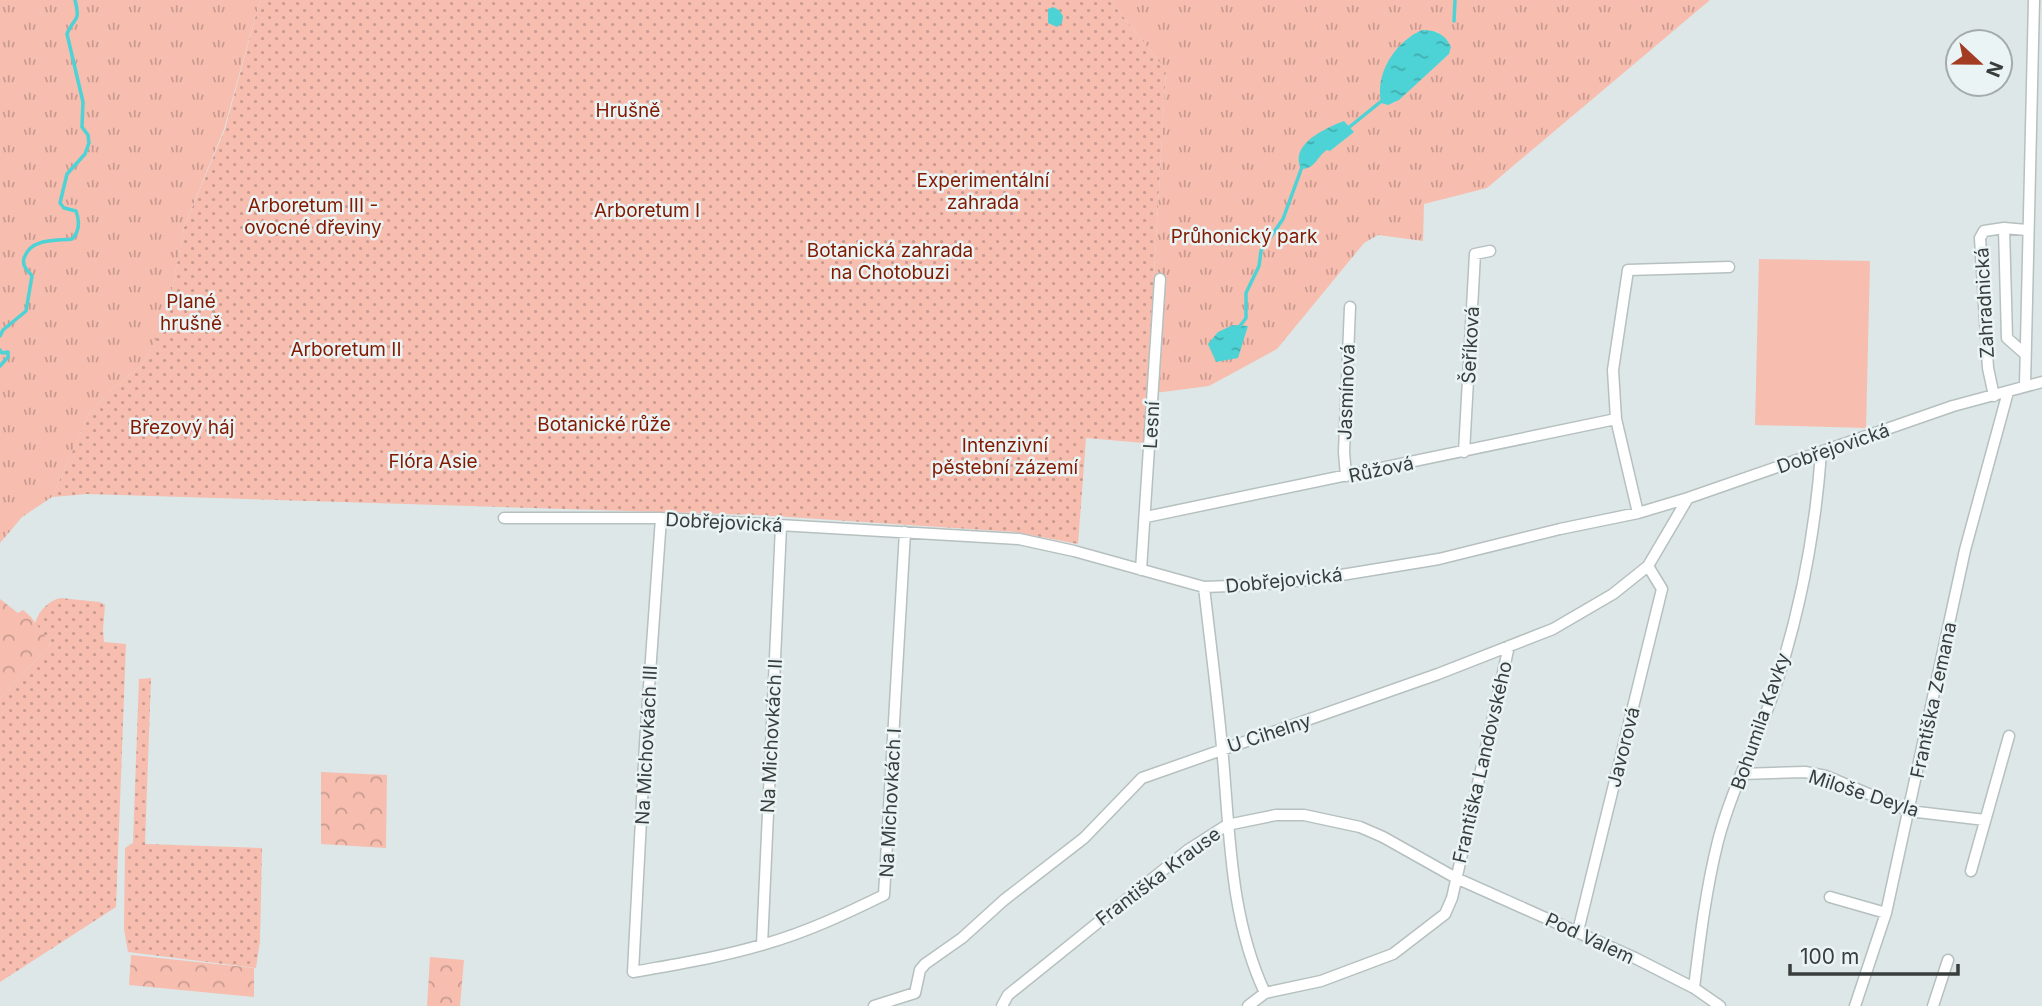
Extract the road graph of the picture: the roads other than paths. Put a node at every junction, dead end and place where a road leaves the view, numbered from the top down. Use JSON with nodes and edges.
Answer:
{"nodes":[{"id":1,"x":2034,"y":0,"type":"edge"},
{"id":2,"x":2004,"y":228,"type":"junction"},
{"id":3,"x":2027,"y":230,"type":"junction"},
{"id":4,"x":1490,"y":251,"type":"dead end"},
{"id":5,"x":1729,"y":267,"type":"dead end"},
{"id":6,"x":1160,"y":279,"type":"dead end"},
{"id":7,"x":1349,"y":307,"type":"dead end"},
{"id":8,"x":2025,"y":354,"type":"junction"},
{"id":9,"x":2042,"y":382,"type":"edge"},
{"id":10,"x":2025,"y":386,"type":"junction"},
{"id":11,"x":2008,"y":392,"type":"junction"},
{"id":12,"x":1994,"y":396,"type":"junction"},
{"id":13,"x":1616,"y":419,"type":"junction"},
{"id":14,"x":1464,"y":452,"type":"junction"},
{"id":15,"x":1821,"y":453,"type":"junction"},
{"id":16,"x":1346,"y":476,"type":"junction"},
{"id":17,"x":1688,"y":498,"type":"junction"},
{"id":18,"x":1638,"y":513,"type":"junction"},
{"id":19,"x":1146,"y":517,"type":"junction"},
{"id":20,"x":504,"y":518,"type":"dead end"},
{"id":21,"x":661,"y":518,"type":"junction"},
{"id":22,"x":781,"y":526,"type":"junction"},
{"id":23,"x":905,"y":532,"type":"junction"},
{"id":24,"x":1648,"y":566,"type":"junction"},
{"id":25,"x":1141,"y":570,"type":"junction"},
{"id":26,"x":1205,"y":587,"type":"junction"},
{"id":27,"x":1509,"y":646,"type":"junction"},
{"id":28,"x":2009,"y":736,"type":"dead end"},
{"id":29,"x":1222,"y":749,"type":"junction"},
{"id":30,"x":1742,"y":774,"type":"junction"},
{"id":31,"x":1909,"y":811,"type":"junction"},
{"id":32,"x":1985,"y":820,"type":"junction"},
{"id":33,"x":1227,"y":825,"type":"junction"},
{"id":34,"x":1971,"y":871,"type":"dead end"},
{"id":35,"x":1456,"y":878,"type":"junction"},
{"id":36,"x":1830,"y":897,"type":"dead end"},
{"id":37,"x":1886,"y":913,"type":"junction"},
{"id":38,"x":1578,"y":931,"type":"junction"},
{"id":39,"x":762,"y":946,"type":"junction"},
{"id":40,"x":1948,"y":960,"type":"dead end"},
{"id":41,"x":633,"y":971,"type":"joint"},
{"id":42,"x":1694,"y":988,"type":"junction"},
{"id":43,"x":1265,"y":993,"type":"junction"},
{"id":44,"x":874,"y":1006,"type":"edge"},
{"id":45,"x":1002,"y":1006,"type":"edge"},
{"id":46,"x":1248,"y":1006,"type":"edge"},
{"id":47,"x":1720,"y":1006,"type":"edge"},
{"id":48,"x":1855,"y":1006,"type":"edge"},
{"id":49,"x":1933,"y":1006,"type":"edge"}],
"edges":[{"from":1,"to":3,"type":"street","name":"Zahradnická"},
{"from":2,"to":3,"type":"street","name":"Zahradnická"},
{"from":2,"to":8,"type":"street","name":"Zahradnická"},
{"from":2,"to":12,"type":"street","name":"Zahradnická"},
{"from":3,"to":8,"type":"street","name":"Zahradnická"},
{"from":4,"to":14,"type":"street","name":"Šeříková"},
{"from":5,"to":13,"type":"street"},
{"from":6,"to":19,"type":"street","name":"Lesní"},
{"from":7,"to":16,"type":"street","name":"Jasmínová"},
{"from":8,"to":10,"type":"street","name":"Zahradnická"},
{"from":9,"to":10,"type":"street","name":"Dobřejovická"},
{"from":10,"to":11,"type":"street","name":"Dobřejovická"},
{"from":11,"to":12,"type":"street","name":"Dobřejovická"},
{"from":11,"to":31,"type":"street","name":"Františka Zemana"},
{"from":12,"to":15,"type":"street","name":"Dobřejovická"},
{"from":13,"to":14,"type":"street","name":"Růžová"},
{"from":13,"to":18,"type":"street"},
{"from":14,"to":16,"type":"street","name":"Růžová"},
{"from":15,"to":17,"type":"street","name":"Dobřejovická"},
{"from":15,"to":30,"type":"street","name":"Bohumila Kavky"},
{"from":16,"to":19,"type":"street","name":"Růžová"},
{"from":17,"to":18,"type":"street","name":"Dobřejovická"},
{"from":17,"to":24,"type":"street","name":"U Cihelny"},
{"from":18,"to":26,"type":"street","name":"Dobřejovická"},
{"from":19,"to":25,"type":"street","name":"Lesní"},
{"from":20,"to":21,"type":"street","name":"Dobřejovická"},
{"from":21,"to":22,"type":"street","name":"Dobřejovická"},
{"from":21,"to":41,"type":"street","name":"Na Michovkách Ⅲ"},
{"from":22,"to":23,"type":"street","name":"Dobřejovická"},
{"from":22,"to":39,"type":"street","name":"Na Michovkách Ⅱ"},
{"from":23,"to":25,"type":"street","name":"Dobřejovická"},
{"from":23,"to":39,"type":"street","name":"Na Michovkách Ⅰ"},
{"from":24,"to":27,"type":"street","name":"U Cihelny"},
{"from":24,"to":38,"type":"street","name":"Javorová"},
{"from":25,"to":26,"type":"street","name":"Dobřejovická"},
{"from":26,"to":29,"type":"street"},
{"from":27,"to":29,"type":"street","name":"U Cihelny"},
{"from":27,"to":35,"type":"street","name":"Františka Landovského"},
{"from":28,"to":32,"type":"street"},
{"from":29,"to":33,"type":"street"},
{"from":29,"to":44,"type":"street","name":"U Cihelny"},
{"from":30,"to":31,"type":"street","name":"Miloše Deyla"},
{"from":30,"to":42,"type":"street","name":"Bohumila Kavky"},
{"from":31,"to":32,"type":"street","name":"Miloše Deyla"},
{"from":31,"to":37,"type":"street","name":"Františka Zemana"},
{"from":32,"to":34,"type":"street"},
{"from":33,"to":35,"type":"street","name":"Františka Krause"},
{"from":33,"to":43,"type":"street"},
{"from":33,"to":45,"type":"street","name":"Františka Krause"},
{"from":35,"to":38,"type":"street","name":"Pod Valem"},
{"from":35,"to":43,"type":"street","name":"Františka Landovského"},
{"from":36,"to":37,"type":"street"},
{"from":37,"to":48,"type":"street","name":"Františka Zemana"},
{"from":38,"to":42,"type":"street","name":"Pod Valem"},
{"from":39,"to":41,"type":"street","name":"Na Michovkách Ⅰ"},
{"from":40,"to":49,"type":"street"},
{"from":42,"to":47,"type":"street","name":"Pod Valem"},
{"from":43,"to":46,"type":"street"}]}
